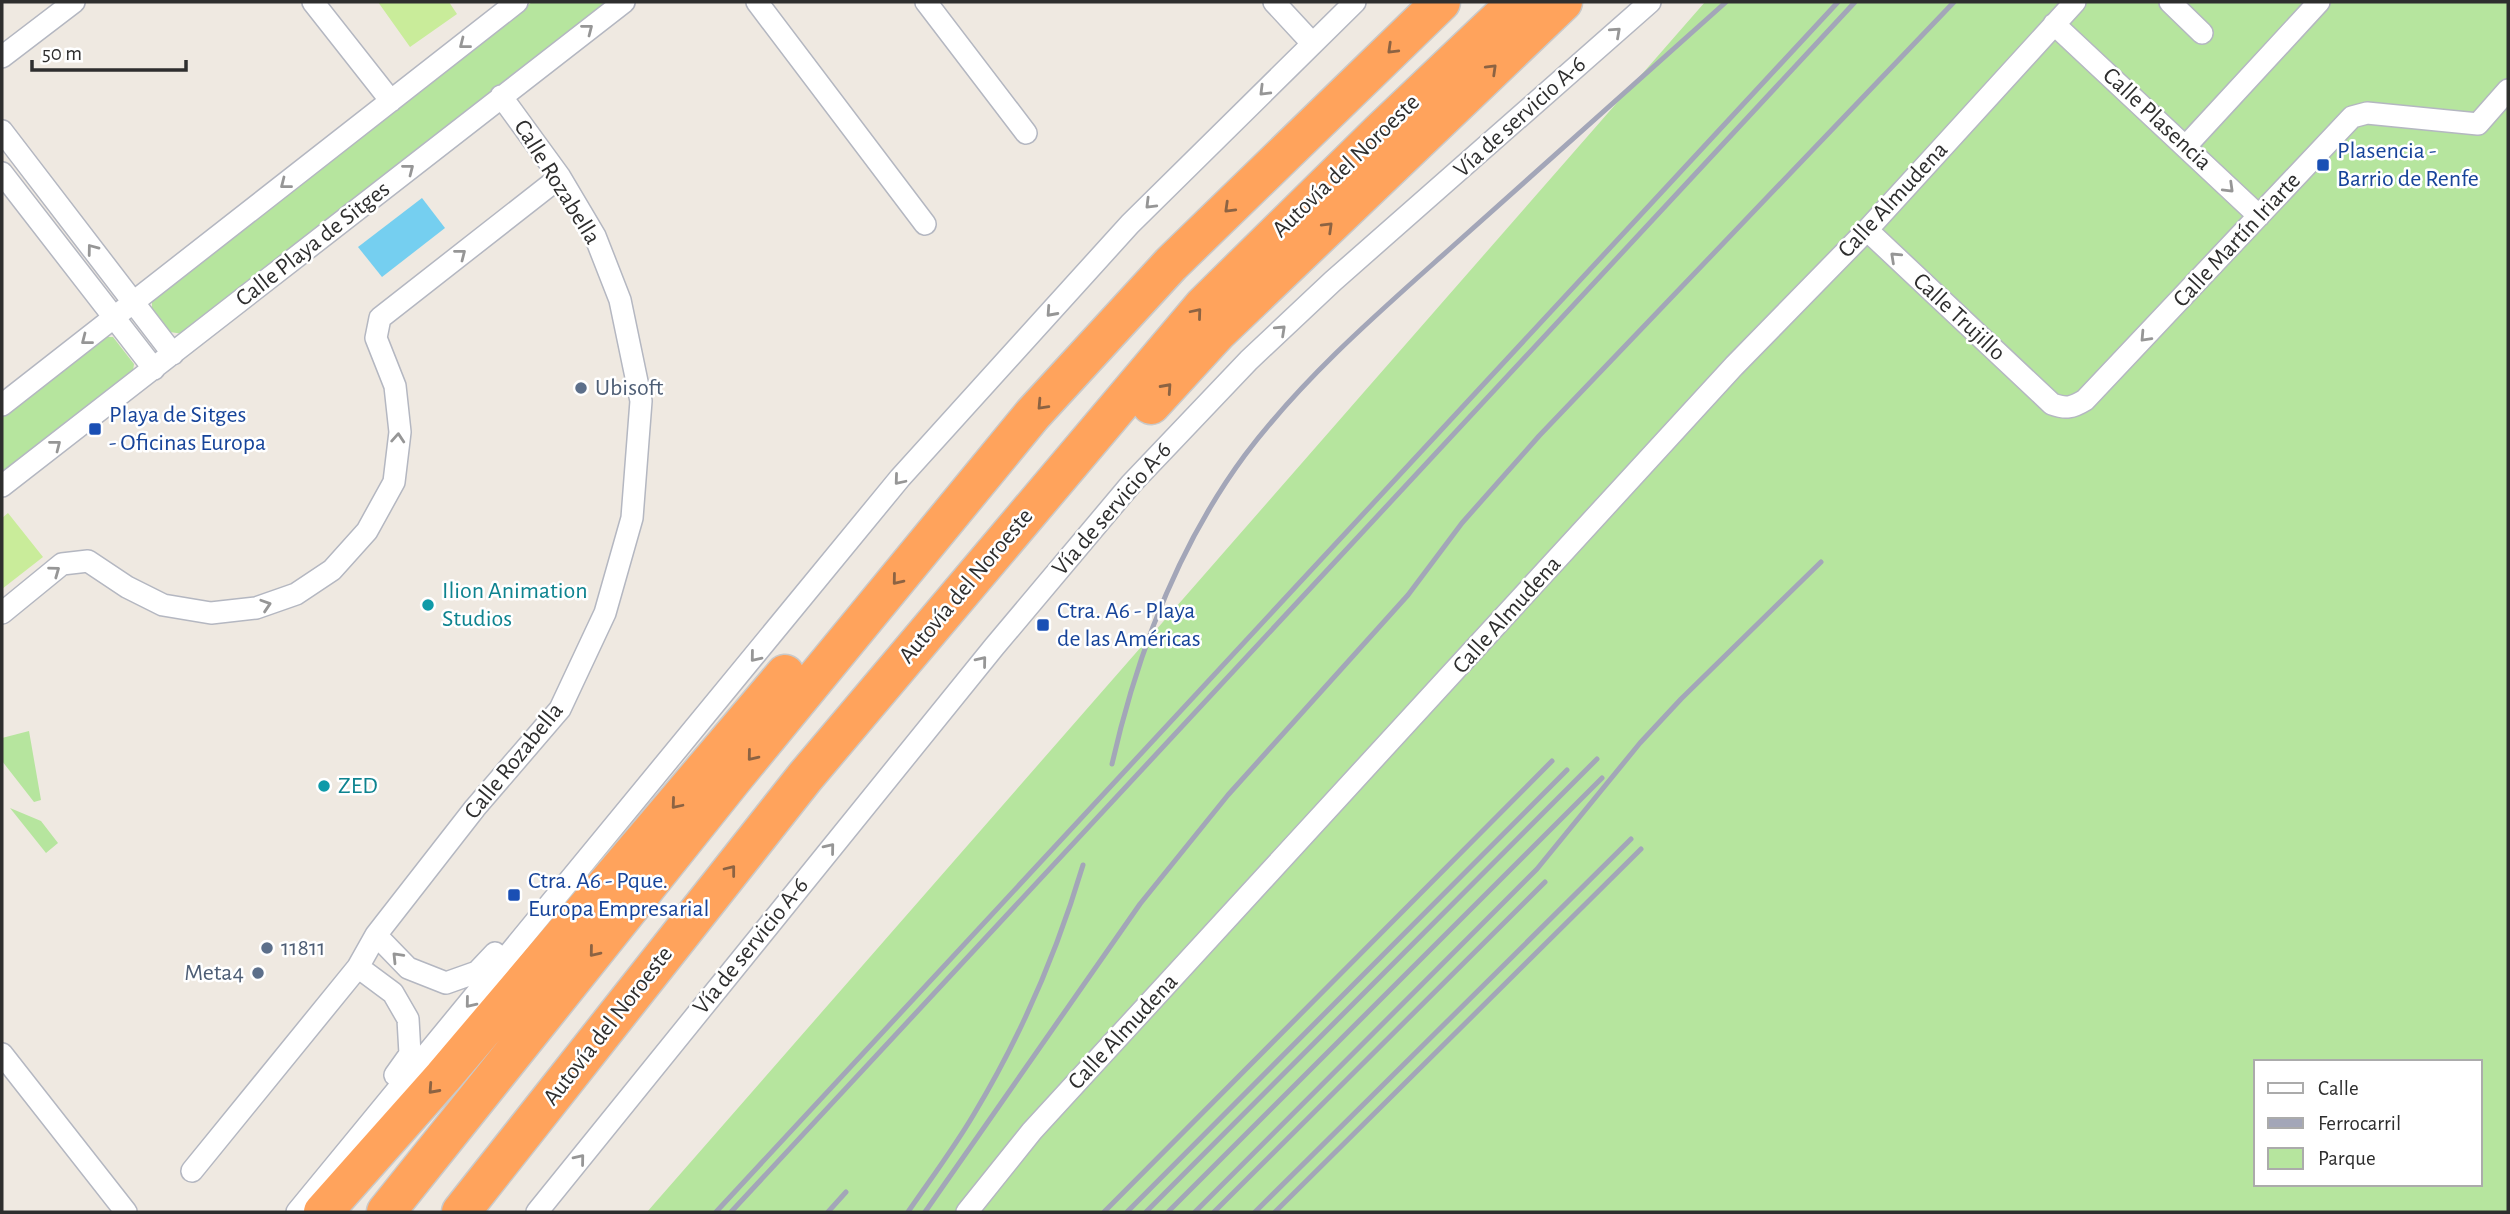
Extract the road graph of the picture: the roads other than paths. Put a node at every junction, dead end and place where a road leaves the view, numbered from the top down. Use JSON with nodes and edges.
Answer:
{"nodes":[{"id":1,"x":74,"y":2,"type":"edge"},
{"id":2,"x":313,"y":2,"type":"edge"},
{"id":3,"x":517,"y":2,"type":"edge"},
{"id":4,"x":624,"y":2,"type":"edge"},
{"id":5,"x":757,"y":2,"type":"edge"},
{"id":6,"x":926,"y":2,"type":"edge"},
{"id":7,"x":1275,"y":2,"type":"edge"},
{"id":8,"x":1355,"y":2,"type":"edge"},
{"id":9,"x":1441,"y":2,"type":"edge"},
{"id":10,"x":1517,"y":2,"type":"edge"},
{"id":11,"x":1563,"y":2,"type":"edge"},
{"id":12,"x":1650,"y":2,"type":"edge"},
{"id":13,"x":2075,"y":2,"type":"edge"},
{"id":14,"x":2170,"y":2,"type":"edge"},
{"id":15,"x":2319,"y":2,"type":"edge"},
{"id":16,"x":2054,"y":24,"type":"junction"},
{"id":17,"x":2202,"y":33,"type":"dead end"},
{"id":18,"x":1312,"y":43,"type":"junction"},
{"id":19,"x":2,"y":57,"type":"edge"},
{"id":20,"x":2508,"y":90,"type":"edge"},
{"id":21,"x":501,"y":96,"type":"junction"},
{"id":22,"x":391,"y":101,"type":"junction"},
{"id":23,"x":2,"y":131,"type":"edge"},
{"id":24,"x":1026,"y":133,"type":"dead end"},
{"id":25,"x":2186,"y":146,"type":"junction"},
{"id":26,"x":2,"y":173,"type":"edge"},
{"id":27,"x":560,"y":177,"type":"junction"},
{"id":28,"x":2259,"y":216,"type":"junction"},
{"id":29,"x":925,"y":224,"type":"dead end"},
{"id":30,"x":1867,"y":230,"type":"junction"},
{"id":31,"x":1171,"y":264,"type":"junction"},
{"id":32,"x":133,"y":303,"type":"junction"},
{"id":33,"x":114,"y":318,"type":"junction"},
{"id":34,"x":173,"y":354,"type":"junction"},
{"id":35,"x":154,"y":369,"type":"junction"},
{"id":36,"x":2052,"y":404,"type":"joint"},
{"id":37,"x":2,"y":405,"type":"edge"},
{"id":38,"x":2,"y":486,"type":"edge"},
{"id":39,"x":2,"y":614,"type":"edge"},
{"id":40,"x":805,"y":777,"type":"junction"},
{"id":41,"x":646,"y":789,"type":"junction"},
{"id":42,"x":376,"y":935,"type":"junction"},
{"id":43,"x":358,"y":967,"type":"junction"},
{"id":44,"x":2,"y":1054,"type":"edge"},
{"id":45,"x":191,"y":1171,"type":"dead end"},
{"id":46,"x":126,"y":1212,"type":"edge"},
{"id":47,"x":295,"y":1212,"type":"edge"},
{"id":48,"x":323,"y":1212,"type":"edge"},
{"id":49,"x":386,"y":1212,"type":"edge"},
{"id":50,"x":461,"y":1212,"type":"edge"},
{"id":51,"x":537,"y":1212,"type":"edge"},
{"id":52,"x":967,"y":1212,"type":"edge"}],
"edges":[{"from":1,"to":19,"type":"street"},
{"from":2,"to":22,"type":"street"},
{"from":3,"to":22,"type":"street","one_way":true},
{"from":21,"to":4,"type":"street","name":"Calle Playa de Sitges","one_way":true},
{"from":5,"to":29,"type":"street"},
{"from":6,"to":24,"type":"street"},
{"from":7,"to":18,"type":"street"},
{"from":8,"to":18,"type":"street"},
{"from":9,"to":31,"type":"highway","one_way":true},
{"from":40,"to":10,"type":"highway","name":"Autovía del Noroeste","one_way":true},
{"from":40,"to":11,"type":"highway","one_way":true},
{"from":51,"to":12,"type":"street","name":"Vía de servicio A-6","one_way":true},
{"from":13,"to":16,"type":"street","name":"Calle Almudena"},
{"from":14,"to":17,"type":"street"},
{"from":15,"to":25,"type":"street"},
{"from":16,"to":25,"type":"street","name":"Calle Plasencia"},
{"from":16,"to":30,"type":"street","name":"Calle Almudena"},
{"from":18,"to":41,"type":"street","one_way":true},
{"from":20,"to":28,"type":"street","name":"Calle Martín Iriarte"},
{"from":21,"to":27,"type":"street","name":"Calle Rozabella"},
{"from":34,"to":21,"type":"street","name":"Calle Playa de Sitges","one_way":true},
{"from":22,"to":32,"type":"street","one_way":true},
{"from":32,"to":23,"type":"street","one_way":true},
{"from":25,"to":28,"type":"street","name":"Calle Plasencia","one_way":true},
{"from":26,"to":33,"type":"street"},
{"from":39,"to":27,"type":"street","one_way":true},
{"from":27,"to":42,"type":"street","name":"Calle Rozabella"},
{"from":28,"to":36,"type":"street","name":"Calle Martín Iriarte","one_way":true},
{"from":36,"to":30,"type":"street","name":"Calle Trujillo","one_way":true},
{"from":30,"to":52,"type":"street","name":"Calle Almudena"},
{"from":31,"to":48,"type":"highway","one_way":true},
{"from":31,"to":49,"type":"highway","one_way":true},
{"from":32,"to":33,"type":"street"},
{"from":32,"to":34,"type":"street"},
{"from":33,"to":35,"type":"street"},
{"from":33,"to":37,"type":"street","one_way":true},
{"from":34,"to":35,"type":"street","name":"Calle Playa de Sitges"},
{"from":38,"to":35,"type":"street","name":"Calle Playa de Sitges","one_way":true},
{"from":50,"to":40,"type":"highway","name":"Autovía del Noroeste","one_way":true},
{"from":41,"to":42,"type":"street","one_way":true},
{"from":41,"to":47,"type":"street","one_way":true},
{"from":42,"to":43,"type":"street","name":"Calle Rozabella"},
{"from":43,"to":45,"type":"street","name":"Calle Rozabella"},
{"from":43,"to":47,"type":"street"},
{"from":44,"to":46,"type":"street"}]}
